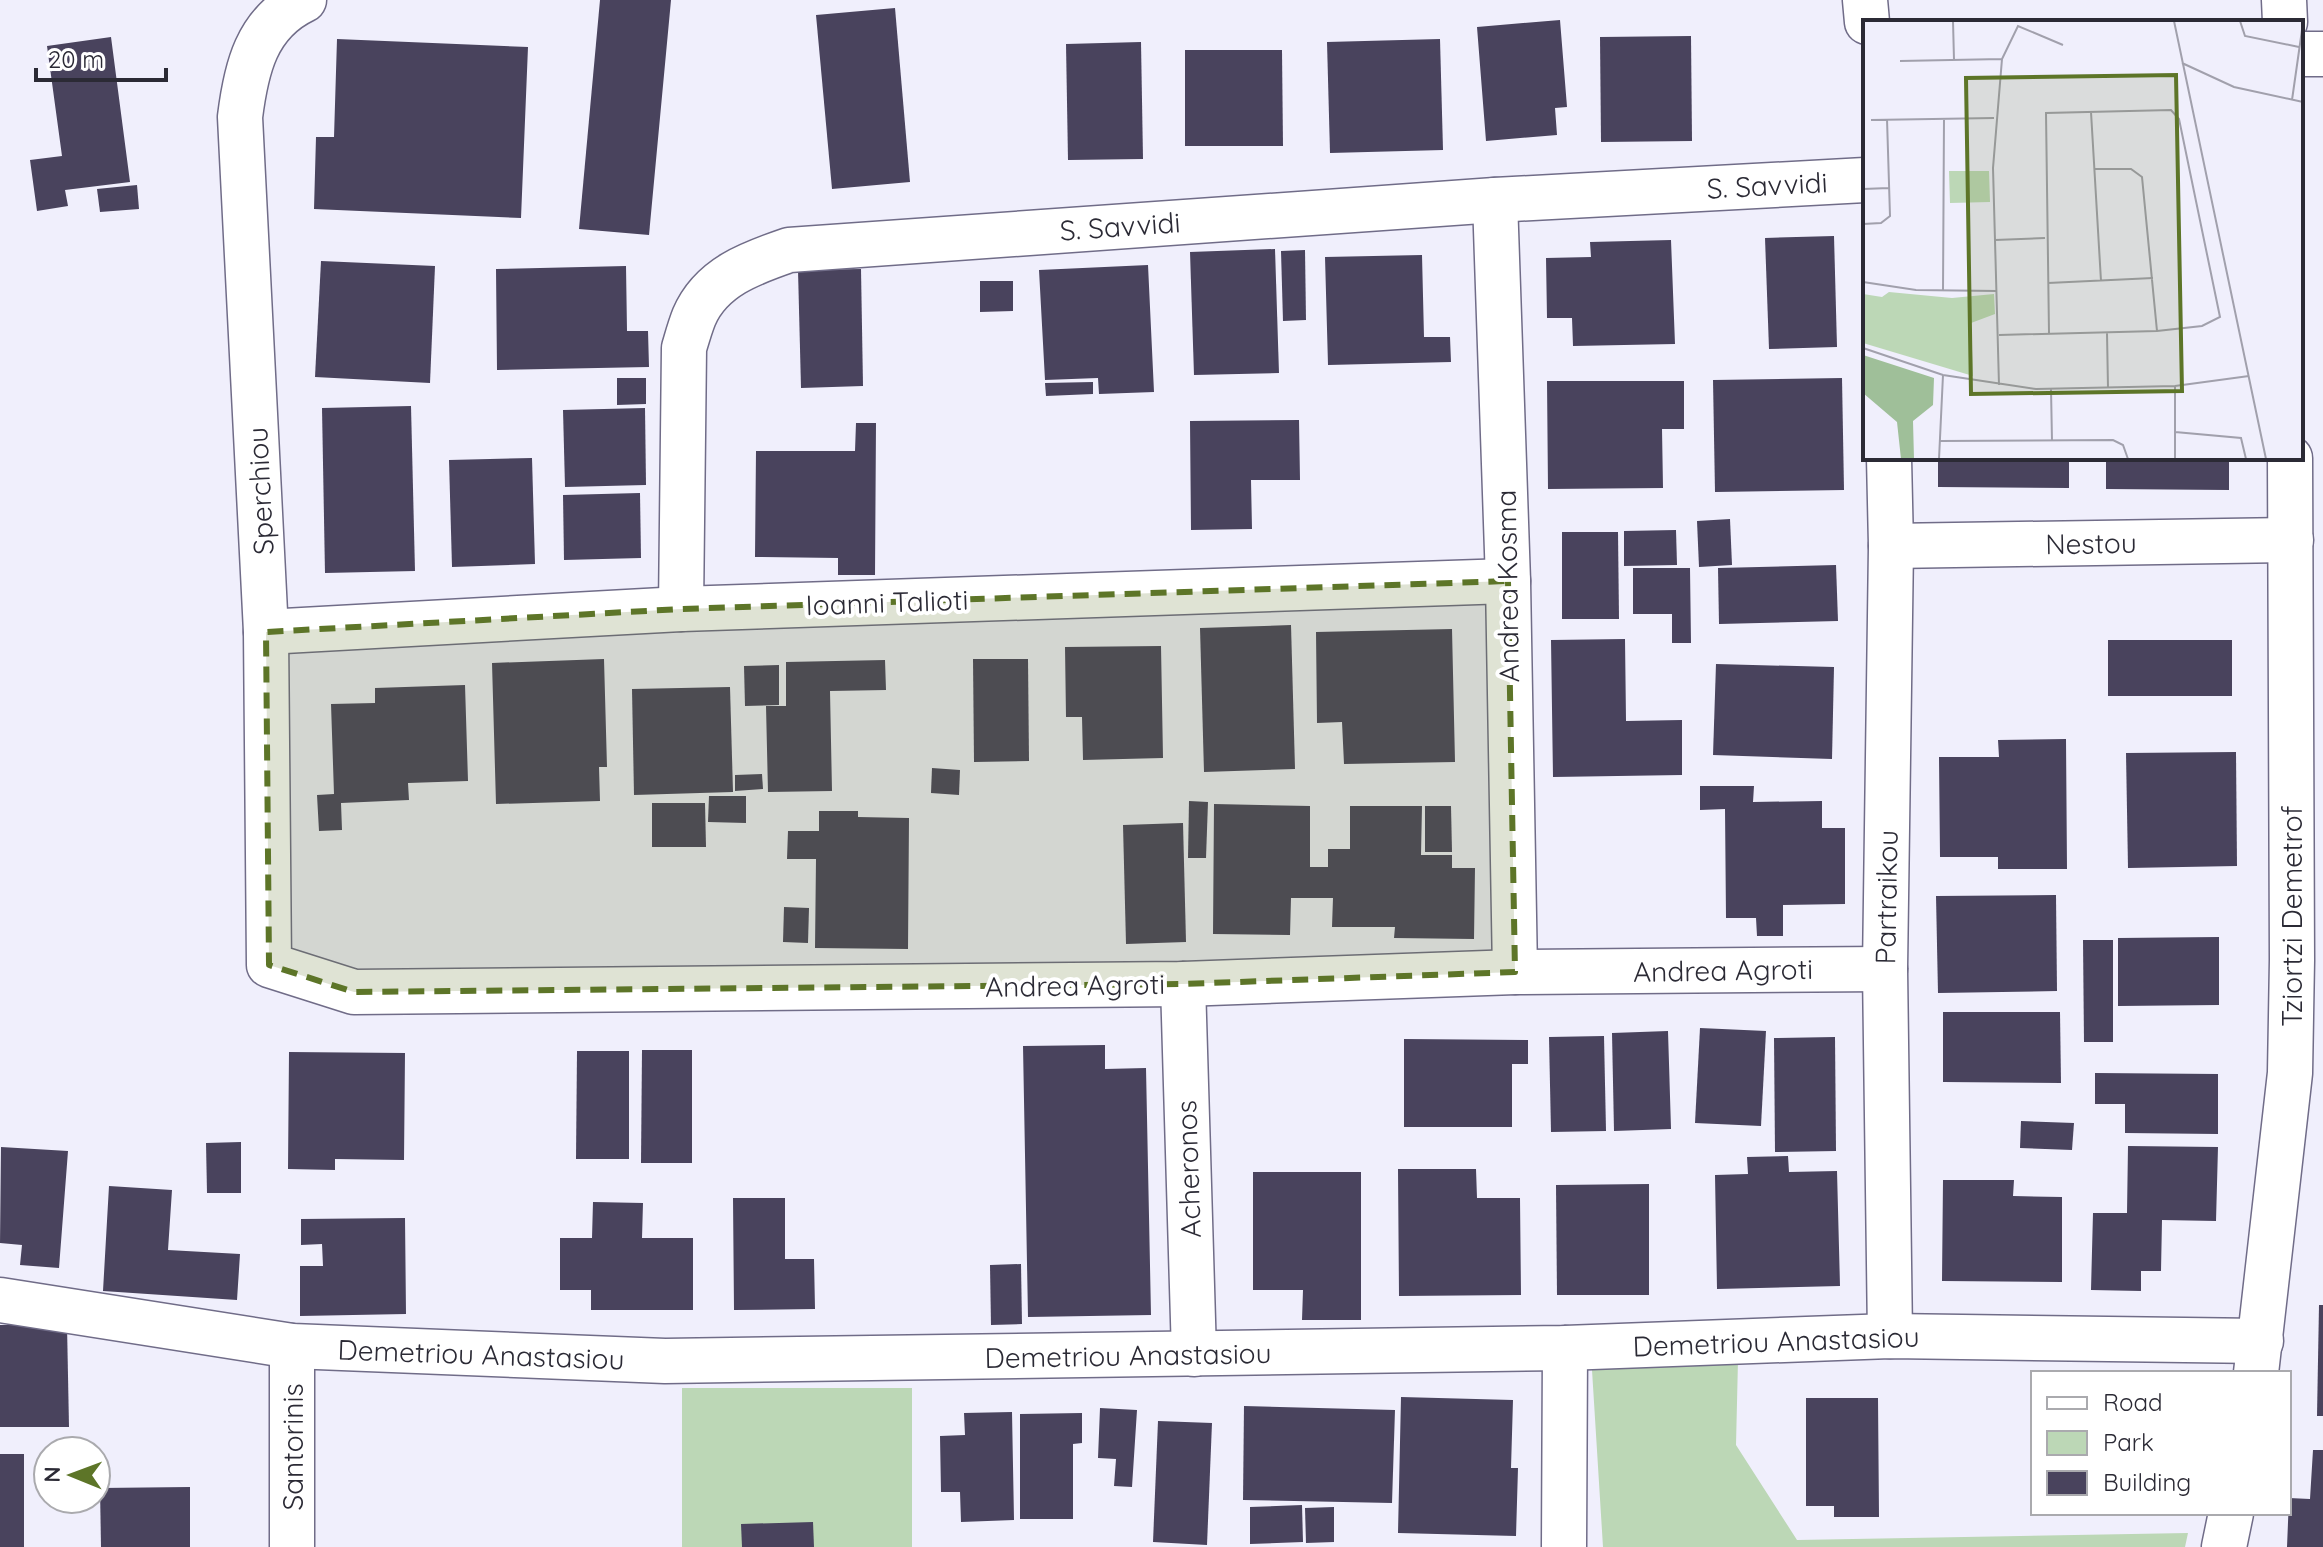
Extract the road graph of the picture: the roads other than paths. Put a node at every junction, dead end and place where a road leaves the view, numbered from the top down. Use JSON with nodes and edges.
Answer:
{"nodes":[{"id":1,"x":1865,"y":0,"type":"edge"},
{"id":2,"x":2284,"y":0,"type":"edge"},
{"id":3,"x":288,"y":12,"type":"edge"},
{"id":4,"x":1867,"y":20,"type":"edge"},
{"id":5,"x":2285,"y":20,"type":"edge"},
{"id":6,"x":1863,"y":180,"type":"edge"},
{"id":7,"x":1495,"y":200,"type":"junction"},
{"id":8,"x":1889,"y":460,"type":"edge"},
{"id":9,"x":2290,"y":460,"type":"edge"},
{"id":10,"x":2291,"y":540,"type":"junction"},
{"id":11,"x":1891,"y":546,"type":"junction"},
{"id":12,"x":1508,"y":581,"type":"junction"},
{"id":13,"x":681,"y":609,"type":"junction"},
{"id":14,"x":266,"y":632,"type":"junction"},
{"id":15,"x":2307,"y":960,"type":"edge"},
{"id":16,"x":269,"y":965,"type":"joint"},
{"id":17,"x":1885,"y":969,"type":"junction"},
{"id":18,"x":1515,"y":972,"type":"junction"},
{"id":19,"x":1183,"y":984,"type":"junction"},
{"id":20,"x":0,"y":1300,"type":"edge"},
{"id":21,"x":1890,"y":1336,"type":"junction"},
{"id":22,"x":292,"y":1346,"type":"junction"},
{"id":23,"x":1565,"y":1348,"type":"junction"},
{"id":24,"x":1194,"y":1354,"type":"junction"},
{"id":25,"x":2258,"y":1357,"type":"edge"},
{"id":26,"x":2231,"y":1515,"type":"edge"},
{"id":27,"x":292,"y":1547,"type":"edge"},
{"id":28,"x":1564,"y":1547,"type":"edge"},
{"id":29,"x":2224,"y":1547,"type":"edge"}],
"edges":[{"from":1,"to":4,"type":"street"},
{"from":2,"to":5,"type":"street"},
{"from":3,"to":14,"type":"street","name":"Sperchiou"},
{"from":6,"to":7,"type":"street","name":"S. Savvidi"},
{"from":7,"to":12,"type":"street","name":"Andrea Kosma"},
{"from":7,"to":13,"type":"street","name":"S. Savvidi"},
{"from":8,"to":11,"type":"street","name":"Partraikou"},
{"from":9,"to":10,"type":"street","name":"Tziortzi Demetrof"},
{"from":10,"to":11,"type":"street","name":"Nestou"},
{"from":10,"to":15,"type":"street","name":"Tziortzi Demetrof"},
{"from":11,"to":17,"type":"street","name":"Partraikou"},
{"from":12,"to":13,"type":"street","name":"Ioanni Talioti"},
{"from":12,"to":18,"type":"street","name":"Andrea Kosma"},
{"from":13,"to":14,"type":"street","name":"Ioanni Talioti"},
{"from":14,"to":16,"type":"street","name":"Sperchiou"},
{"from":15,"to":25,"type":"street","name":"Tziortzi Demetrof"},
{"from":16,"to":19,"type":"street","name":"Andrea Agroti"},
{"from":17,"to":18,"type":"street","name":"Andrea Agroti"},
{"from":17,"to":21,"type":"street","name":"Partraikou"},
{"from":18,"to":19,"type":"street","name":"Andrea Agroti"},
{"from":19,"to":24,"type":"street","name":"Acheronos"},
{"from":20,"to":22,"type":"street","name":"Demetriou Anastasiou"},
{"from":21,"to":23,"type":"street","name":"Demetriou Anastasiou"},
{"from":21,"to":25,"type":"street","name":"Demetriou Anastasiou"},
{"from":22,"to":24,"type":"street","name":"Demetriou Anastasiou"},
{"from":22,"to":27,"type":"street","name":"Santorinis"},
{"from":23,"to":24,"type":"street","name":"Demetriou Anastasiou"},
{"from":23,"to":28,"type":"street"},
{"from":26,"to":29,"type":"street"}]}
